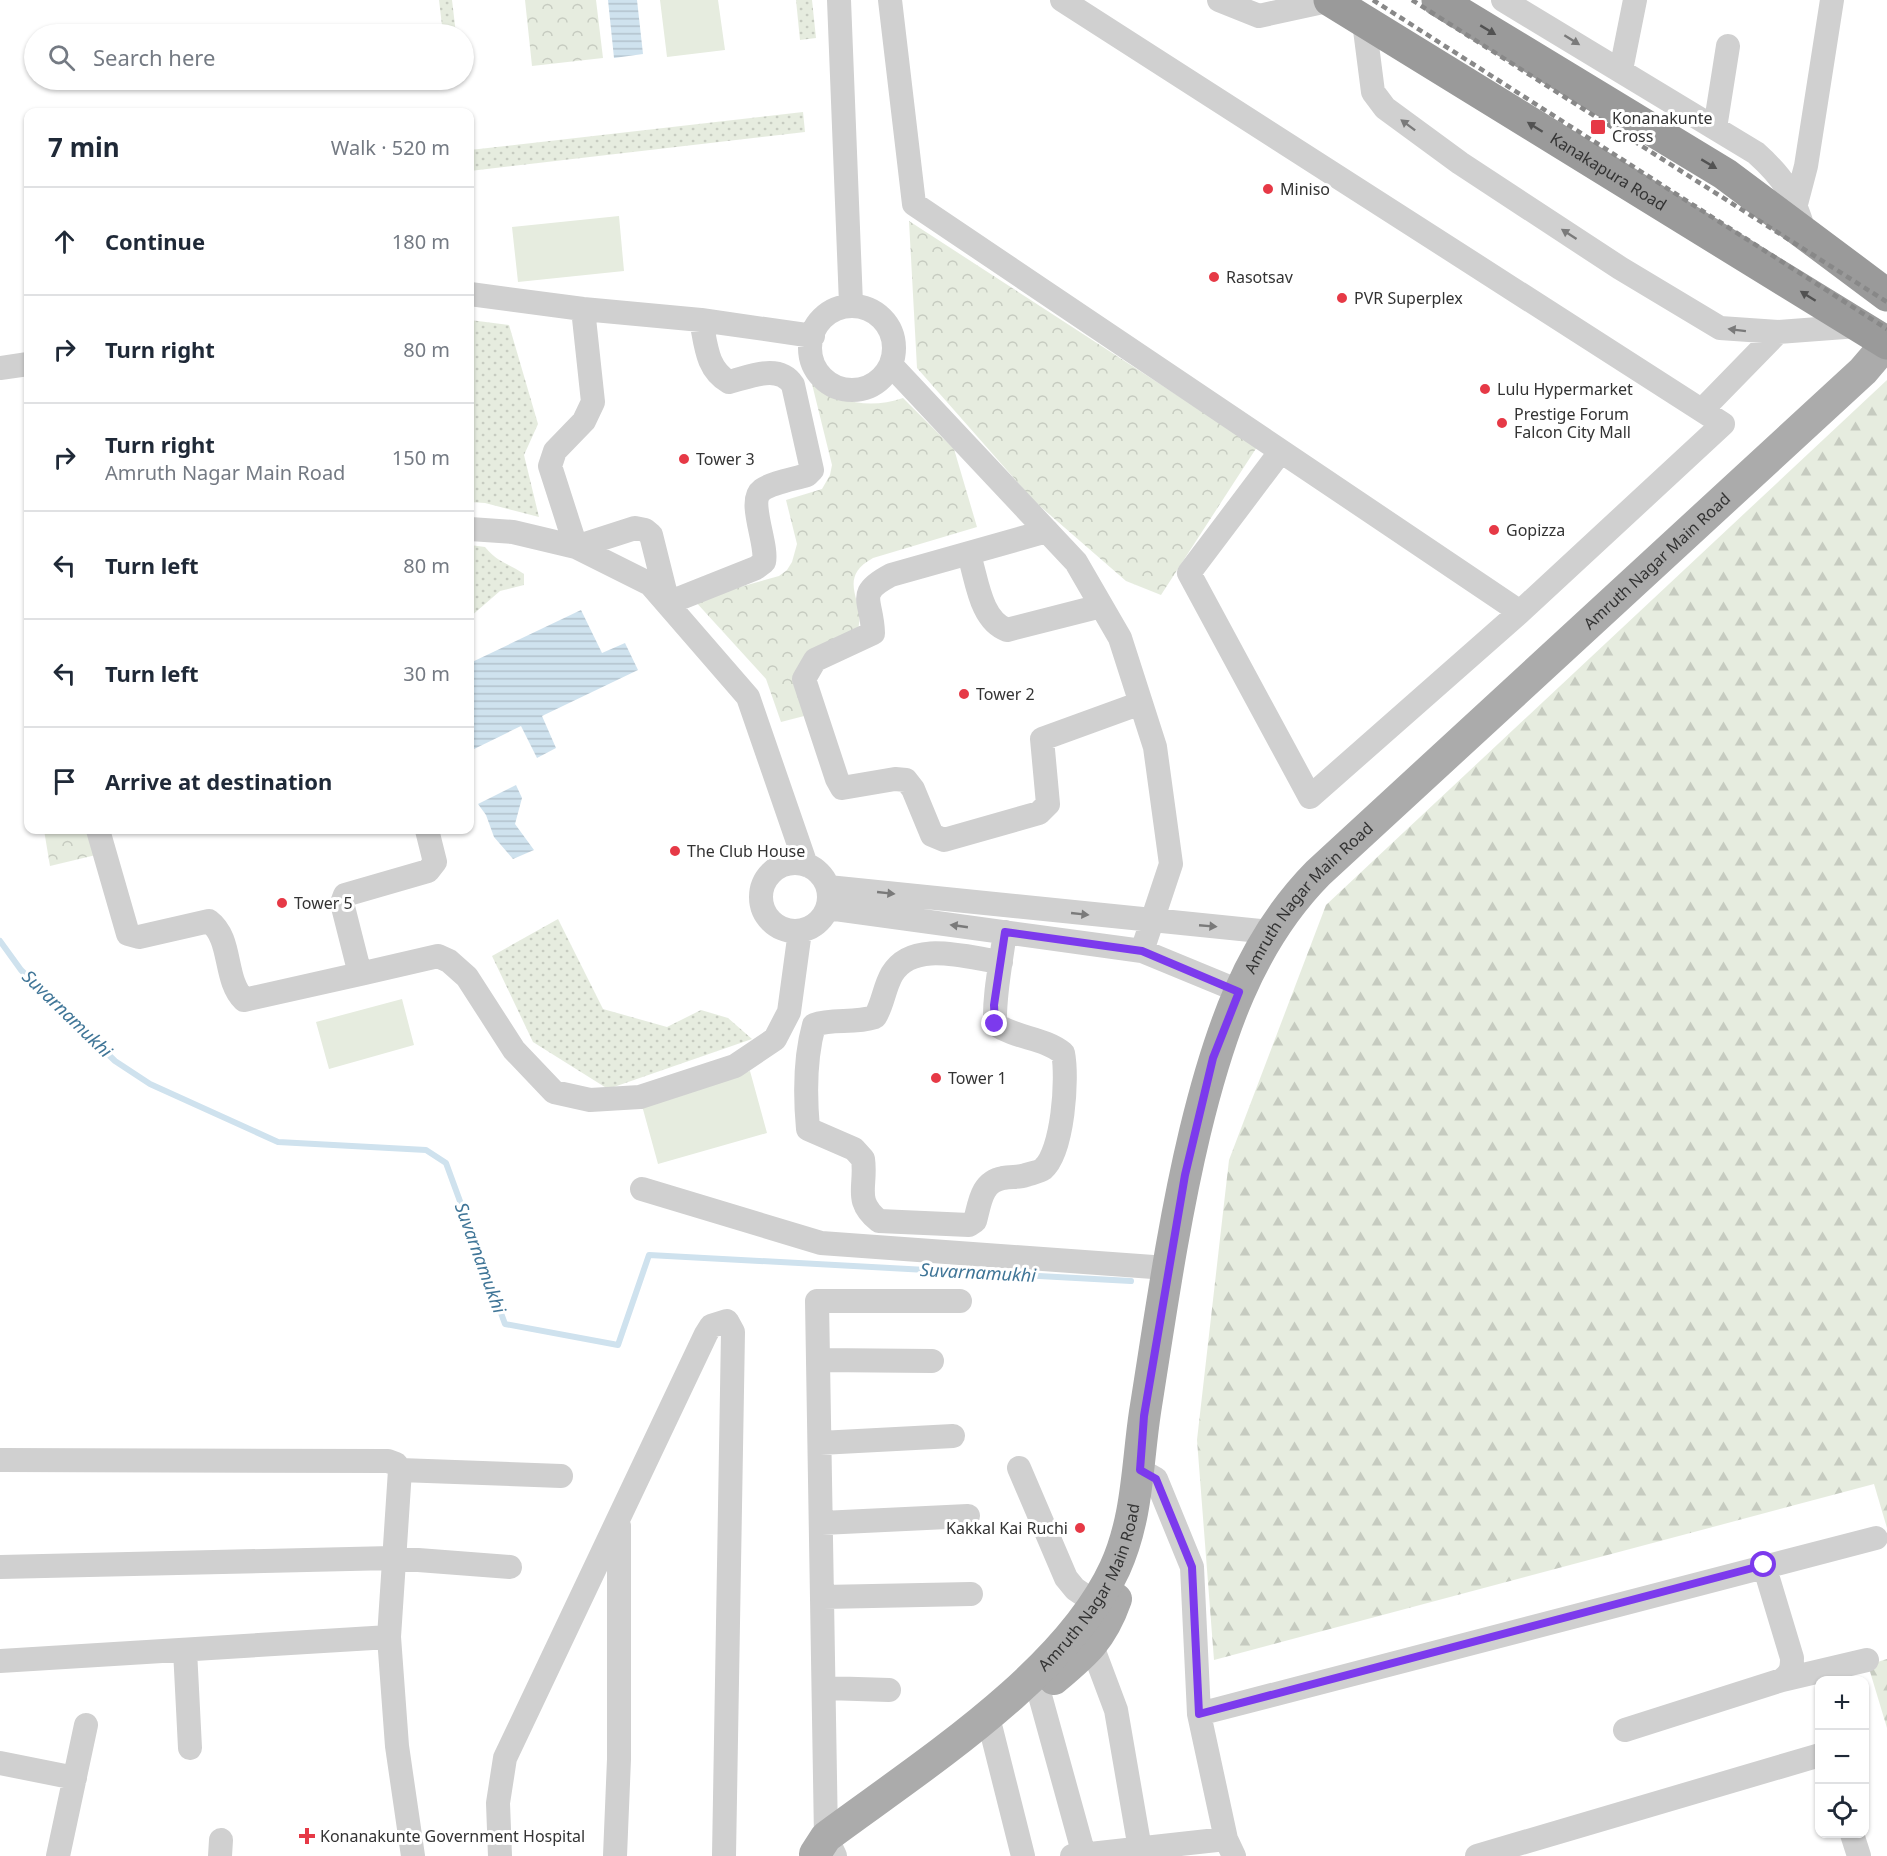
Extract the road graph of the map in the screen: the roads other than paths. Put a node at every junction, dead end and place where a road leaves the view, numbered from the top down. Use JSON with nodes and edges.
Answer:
{"nodes":[{"id":1,"x":839,"y":0,"type":"edge"},
{"id":2,"x":890,"y":0,"type":"edge"},
{"id":3,"x":1062,"y":0,"type":"edge"},
{"id":4,"x":1219,"y":0,"type":"edge"},
{"id":5,"x":1331,"y":0,"type":"edge"},
{"id":6,"x":1438,"y":0,"type":"edge"},
{"id":7,"x":1635,"y":0,"type":"edge"},
{"id":8,"x":1832,"y":0,"type":"edge"},
{"id":9,"x":1512,"y":2,"type":"edge"},
{"id":10,"x":1364,"y":22,"type":"junction"},
{"id":11,"x":1728,"y":46,"type":"dead end"},
{"id":12,"x":1621,"y":70,"type":"junction"},
{"id":13,"x":1715,"y":128,"type":"junction"},
{"id":14,"x":1800,"y":218,"type":"junction"},
{"id":15,"x":474,"y":295,"type":"edge"},
{"id":16,"x":1887,"y":296,"type":"edge"},
{"id":17,"x":851,"y":304,"type":"junction"},
{"id":18,"x":583,"y":309,"type":"junction"},
{"id":19,"x":701,"y":320,"type":"junction"},
{"id":20,"x":1858,"y":326,"type":"junction"},
{"id":21,"x":1778,"y":332,"type":"junction"},
{"id":22,"x":813,"y":336,"type":"junction"},
{"id":23,"x":1887,"y":343,"type":"edge"},
{"id":24,"x":24,"y":365,"type":"edge"},
{"id":25,"x":891,"y":365,"type":"junction"},
{"id":26,"x":0,"y":368,"type":"edge"},
{"id":27,"x":1887,"y":368,"type":"edge"},
{"id":28,"x":1702,"y":410,"type":"junction"},
{"id":29,"x":1281,"y":451,"type":"junction"},
{"id":30,"x":474,"y":529,"type":"edge"},
{"id":31,"x":1047,"y":531,"type":"junction"},
{"id":32,"x":576,"y":547,"type":"junction"},
{"id":33,"x":969,"y":555,"type":"junction"},
{"id":34,"x":668,"y":603,"type":"junction"},
{"id":35,"x":1101,"y":606,"type":"junction"},
{"id":36,"x":1520,"y":612,"type":"junction"},
{"id":37,"x":1141,"y":703,"type":"junction"},
{"id":38,"x":99,"y":834,"type":"edge"},
{"id":39,"x":428,"y":834,"type":"edge"},
{"id":40,"x":806,"y":864,"type":"junction"},
{"id":41,"x":828,"y":897,"type":"junction"},
{"id":42,"x":1150,"y":921,"type":"junction"},
{"id":43,"x":800,"y":932,"type":"junction"},
{"id":44,"x":1005,"y":932,"type":"junction"},
{"id":45,"x":1270,"y":932,"type":"junction"},
{"id":46,"x":1142,"y":951,"type":"junction"},
{"id":47,"x":1001,"y":962,"type":"junction"},
{"id":48,"x":360,"y":974,"type":"junction"},
{"id":49,"x":1239,"y":992,"type":"junction"},
{"id":50,"x":777,"y":1034,"type":"junction"},
{"id":51,"x":810,"y":1039,"type":"junction"},
{"id":52,"x":642,"y":1189,"type":"dead end"},
{"id":53,"x":1167,"y":1268,"type":"junction"},
{"id":54,"x":960,"y":1301,"type":"dead end"},
{"id":55,"x":819,"y":1360,"type":"junction"},
{"id":56,"x":932,"y":1361,"type":"dead end"},
{"id":57,"x":953,"y":1436,"type":"dead end"},
{"id":58,"x":820,"y":1443,"type":"junction"},
{"id":59,"x":0,"y":1460,"type":"edge"},
{"id":60,"x":1019,"y":1468,"type":"dead end"},
{"id":61,"x":400,"y":1470,"type":"junction"},
{"id":62,"x":1148,"y":1474,"type":"junction"},
{"id":63,"x":561,"y":1476,"type":"dead end"},
{"id":64,"x":968,"y":1515,"type":"dead end"},
{"id":65,"x":619,"y":1518,"type":"junction"},
{"id":66,"x":822,"y":1523,"type":"junction"},
{"id":67,"x":1876,"y":1538,"type":"dead end"},
{"id":68,"x":392,"y":1558,"type":"junction"},
{"id":69,"x":1764,"y":1565,"type":"junction"},
{"id":70,"x":0,"y":1567,"type":"edge"},
{"id":71,"x":510,"y":1567,"type":"dead end"},
{"id":72,"x":971,"y":1594,"type":"dead end"},
{"id":73,"x":823,"y":1597,"type":"junction"},
{"id":74,"x":1094,"y":1602,"type":"junction"},
{"id":75,"x":389,"y":1636,"type":"junction"},
{"id":76,"x":1092,"y":1646,"type":"junction"},
{"id":77,"x":184,"y":1650,"type":"junction"},
{"id":78,"x":1867,"y":1660,"type":"dead end"},
{"id":79,"x":0,"y":1661,"type":"edge"},
{"id":80,"x":1782,"y":1680,"type":"junction"},
{"id":81,"x":826,"y":1688,"type":"junction"},
{"id":82,"x":888,"y":1690,"type":"dead end"},
{"id":83,"x":1039,"y":1692,"type":"junction"},
{"id":84,"x":1199,"y":1714,"type":"junction"},
{"id":85,"x":86,"y":1725,"type":"dead end"},
{"id":86,"x":991,"y":1729,"type":"junction"},
{"id":87,"x":1625,"y":1730,"type":"dead end"},
{"id":88,"x":190,"y":1748,"type":"dead end"},
{"id":89,"x":1815,"y":1757,"type":"edge"},
{"id":90,"x":0,"y":1763,"type":"edge"},
{"id":91,"x":75,"y":1778,"type":"junction"},
{"id":92,"x":1854,"y":1838,"type":"edge"},
{"id":93,"x":1230,"y":1847,"type":"edge"},
{"id":94,"x":1140,"y":1849,"type":"junction"},
{"id":95,"x":1529,"y":1849,"type":"edge"},
{"id":96,"x":823,"y":1851,"type":"edge"},
{"id":97,"x":1078,"y":1855,"type":"edge"},
{"id":98,"x":58,"y":1856,"type":"edge"},
{"id":99,"x":413,"y":1856,"type":"edge"},
{"id":100,"x":500,"y":1856,"type":"edge"},
{"id":101,"x":615,"y":1856,"type":"edge"},
{"id":102,"x":724,"y":1856,"type":"edge"},
{"id":103,"x":1023,"y":1856,"type":"edge"},
{"id":104,"x":1478,"y":1856,"type":"edge"},
{"id":105,"x":1859,"y":1856,"type":"edge"}],
"edges":[{"from":1,"to":17,"type":"street"},
{"from":2,"to":29,"type":"street"},
{"from":3,"to":28,"type":"street"},
{"from":4,"to":5,"type":"street"},
{"from":5,"to":10,"type":"highway","name":"Kanakapura Road"},
{"from":6,"to":14,"type":"highway","one_way":true},
{"from":7,"to":12,"type":"street"},
{"from":8,"to":14,"type":"street"},
{"from":9,"to":12,"type":"street","one_way":true},
{"from":20,"to":10,"type":"highway","name":"Kanakapura Road","one_way":true},
{"from":21,"to":10,"type":"street","one_way":true},
{"from":11,"to":13,"type":"street"},
{"from":12,"to":13,"type":"street"},
{"from":13,"to":14,"type":"street"},
{"from":14,"to":16,"type":"highway"},
{"from":15,"to":18,"type":"street"},
{"from":17,"to":22,"type":"street"},
{"from":17,"to":25,"type":"street"},
{"from":18,"to":19,"type":"street"},
{"from":18,"to":32,"type":"street"},
{"from":19,"to":22,"type":"street"},
{"from":19,"to":34,"type":"street"},
{"from":20,"to":21,"type":"street"},
{"from":20,"to":23,"type":"highway","name":"Kanakapura Road"},
{"from":21,"to":28,"type":"street"},
{"from":22,"to":25,"type":"street"},
{"from":23,"to":45,"type":"main road","name":"Amruth Nagar Main Road"},
{"from":24,"to":26,"type":"street"},
{"from":25,"to":31,"type":"street"},
{"from":27,"to":62,"type":"main road","name":"Amruth Nagar Main Road"},
{"from":28,"to":36,"type":"street"},
{"from":29,"to":36,"type":"street"},
{"from":29,"to":36,"type":"street"},
{"from":30,"to":32,"type":"street"},
{"from":31,"to":33,"type":"street"},
{"from":31,"to":35,"type":"street"},
{"from":32,"to":34,"type":"street"},
{"from":32,"to":34,"type":"street"},
{"from":33,"to":35,"type":"street"},
{"from":33,"to":37,"type":"street"},
{"from":34,"to":40,"type":"street"},
{"from":35,"to":37,"type":"street"},
{"from":37,"to":42,"type":"street"},
{"from":38,"to":48,"type":"street"},
{"from":39,"to":48,"type":"street"},
{"from":40,"to":41,"type":"street"},
{"from":40,"to":43,"type":"street"},
{"from":41,"to":42,"type":"street","one_way":true},
{"from":41,"to":43,"type":"street"},
{"from":44,"to":41,"type":"street","one_way":true},
{"from":42,"to":45,"type":"street","one_way":true},
{"from":42,"to":46,"type":"street"},
{"from":43,"to":50,"type":"street"},
{"from":44,"to":46,"type":"street"},
{"from":44,"to":47,"type":"street"},
{"from":45,"to":49,"type":"main road","name":"Amruth Nagar Main Road"},
{"from":46,"to":49,"type":"street"},
{"from":47,"to":51,"type":"street"},
{"from":47,"to":51,"type":"street"},
{"from":48,"to":50,"type":"street"},
{"from":49,"to":53,"type":"main road","name":"Amruth Nagar Main Road"},
{"from":50,"to":51,"type":"street"},
{"from":52,"to":53,"type":"street"},
{"from":53,"to":62,"type":"main road","name":"Amruth Nagar Main Road"},
{"from":54,"to":55,"type":"street"},
{"from":55,"to":56,"type":"street"},
{"from":55,"to":58,"type":"street"},
{"from":57,"to":58,"type":"street"},
{"from":58,"to":66,"type":"street"},
{"from":59,"to":61,"type":"street"},
{"from":60,"to":74,"type":"street"},
{"from":61,"to":63,"type":"street"},
{"from":61,"to":68,"type":"street"},
{"from":62,"to":74,"type":"main road","name":"Amruth Nagar Main Road"},
{"from":62,"to":76,"type":"main road","name":"Amruth Nagar Main Road"},
{"from":62,"to":84,"type":"street"},
{"from":64,"to":66,"type":"street"},
{"from":65,"to":100,"type":"street"},
{"from":65,"to":101,"type":"street"},
{"from":65,"to":102,"type":"street"},
{"from":66,"to":73,"type":"street"},
{"from":67,"to":69,"type":"street"},
{"from":68,"to":70,"type":"street"},
{"from":68,"to":71,"type":"street"},
{"from":68,"to":75,"type":"street"},
{"from":69,"to":80,"type":"street"},
{"from":69,"to":84,"type":"street"},
{"from":72,"to":73,"type":"street"},
{"from":73,"to":81,"type":"street"},
{"from":74,"to":96,"type":"main road","name":"Amruth Nagar Main Road"},
{"from":75,"to":77,"type":"street"},
{"from":75,"to":99,"type":"street"},
{"from":76,"to":83,"type":"main road","name":"Amruth Nagar Main Road"},
{"from":76,"to":94,"type":"street"},
{"from":77,"to":79,"type":"street"},
{"from":77,"to":88,"type":"street"},
{"from":78,"to":80,"type":"street"},
{"from":80,"to":87,"type":"street"},
{"from":81,"to":82,"type":"street"},
{"from":81,"to":96,"type":"street"},
{"from":83,"to":86,"type":"main road","name":"Amruth Nagar Main Road"},
{"from":83,"to":97,"type":"street"},
{"from":84,"to":93,"type":"street"},
{"from":85,"to":91,"type":"street"},
{"from":86,"to":96,"type":"main road","name":"Amruth Nagar Main Road"},
{"from":86,"to":103,"type":"street"},
{"from":89,"to":95,"type":"street"},
{"from":90,"to":91,"type":"street"},
{"from":91,"to":98,"type":"street"},
{"from":92,"to":105,"type":"street"},
{"from":93,"to":94,"type":"street"},
{"from":94,"to":97,"type":"street"},
{"from":95,"to":104,"type":"street"}]}
